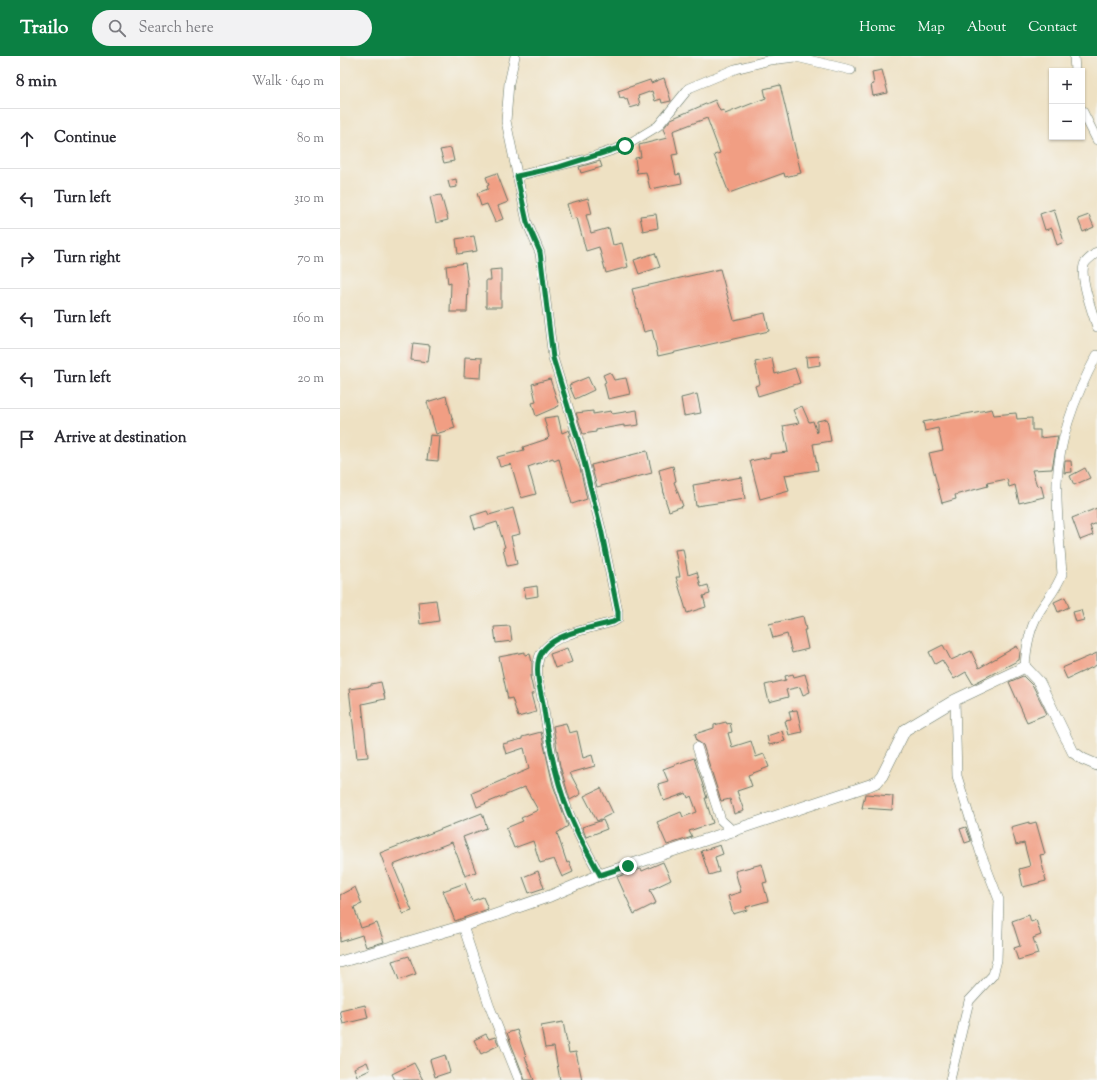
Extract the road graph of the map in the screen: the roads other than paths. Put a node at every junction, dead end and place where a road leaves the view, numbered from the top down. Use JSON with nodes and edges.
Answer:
{"nodes":[{"id":1,"x":515,"y":56,"type":"edge"},
{"id":2,"x":1074,"y":56,"type":"edge"},
{"id":3,"x":1075,"y":68,"type":"edge"},
{"id":4,"x":850,"y":70,"type":"dead end"},
{"id":5,"x":1085,"y":116,"type":"edge"},
{"id":6,"x":1097,"y":140,"type":"edge"},
{"id":7,"x":517,"y":176,"type":"junction"},
{"id":8,"x":1097,"y":252,"type":"edge"},
{"id":9,"x":1097,"y":327,"type":"edge"},
{"id":10,"x":1097,"y":355,"type":"edge"},
{"id":11,"x":1025,"y":667,"type":"junction"},
{"id":12,"x":955,"y":700,"type":"junction"},
{"id":13,"x":697,"y":747,"type":"dead end"},
{"id":14,"x":1097,"y":765,"type":"edge"},
{"id":15,"x":734,"y":832,"type":"junction"},
{"id":16,"x":600,"y":875,"type":"junction"},
{"id":17,"x":462,"y":926,"type":"junction"},
{"id":18,"x":340,"y":962,"type":"edge"},
{"id":19,"x":519,"y":1080,"type":"edge"},
{"id":20,"x":950,"y":1080,"type":"edge"}],
"edges":[{"from":1,"to":7,"type":"street"},
{"from":2,"to":3,"type":"street"},
{"from":4,"to":7,"type":"street"},
{"from":5,"to":6,"type":"street"},
{"from":7,"to":16,"type":"street"},
{"from":8,"to":9,"type":"street"},
{"from":10,"to":11,"type":"street"},
{"from":11,"to":12,"type":"street"},
{"from":11,"to":14,"type":"street"},
{"from":12,"to":15,"type":"street"},
{"from":12,"to":20,"type":"street"},
{"from":13,"to":15,"type":"street"},
{"from":15,"to":16,"type":"street"},
{"from":16,"to":17,"type":"street"},
{"from":17,"to":18,"type":"street"},
{"from":17,"to":19,"type":"street"}]}
